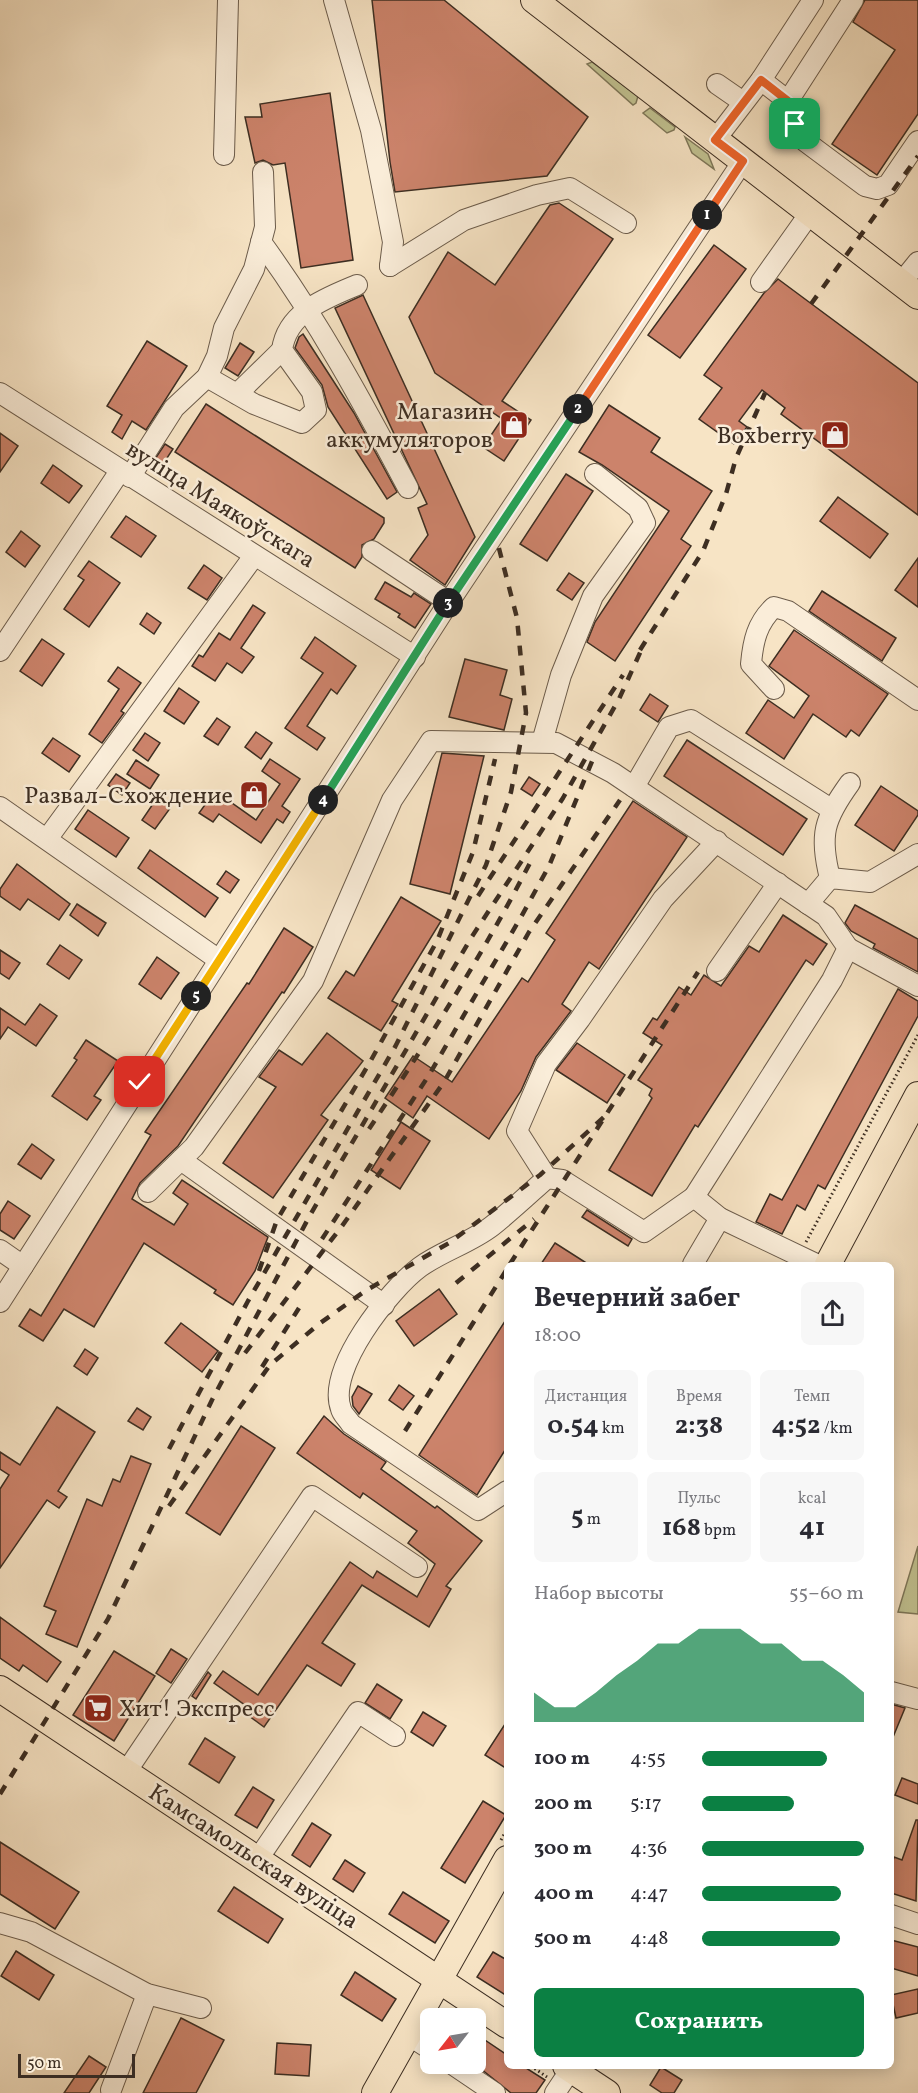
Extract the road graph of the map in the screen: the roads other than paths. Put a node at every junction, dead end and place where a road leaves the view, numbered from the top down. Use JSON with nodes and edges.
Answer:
{"nodes":[{"id":1,"x":228,"y":0,"type":"edge"},
{"id":2,"x":334,"y":0,"type":"edge"},
{"id":3,"x":534,"y":0,"type":"edge"},
{"id":4,"x":813,"y":0,"type":"edge"},
{"id":5,"x":853,"y":0,"type":"edge"},
{"id":6,"x":761,"y":80,"type":"junction"},
{"id":7,"x":717,"y":84,"type":"dead end"},
{"id":8,"x":788,"y":101,"type":"junction"},
{"id":9,"x":743,"y":102,"type":"junction"},
{"id":10,"x":715,"y":140,"type":"junction"},
{"id":11,"x":918,"y":141,"type":"edge"},
{"id":12,"x":224,"y":155,"type":"dead end"},
{"id":13,"x":743,"y":161,"type":"junction"},
{"id":14,"x":262,"y":172,"type":"dead end"},
{"id":15,"x":810,"y":213,"type":"junction"},
{"id":16,"x":626,"y":223,"type":"dead end"},
{"id":17,"x":261,"y":242,"type":"junction"},
{"id":18,"x":918,"y":262,"type":"edge"},
{"id":19,"x":761,"y":282,"type":"dead end"},
{"id":20,"x":357,"y":285,"type":"dead end"},
{"id":21,"x":910,"y":290,"type":"edge"},
{"id":22,"x":308,"y":308,"type":"junction"},
{"id":23,"x":282,"y":350,"type":"junction"},
{"id":24,"x":207,"y":376,"type":"junction"},
{"id":25,"x":237,"y":394,"type":"junction"},
{"id":26,"x":2,"y":399,"type":"edge"},
{"id":27,"x":125,"y":474,"type":"junction"},
{"id":28,"x":595,"y":474,"type":"dead end"},
{"id":29,"x":408,"y":488,"type":"dead end"},
{"id":30,"x":372,"y":551,"type":"dead end"},
{"id":31,"x":254,"y":556,"type":"junction"},
{"id":32,"x":448,"y":602,"type":"junction"},
{"id":33,"x":0,"y":651,"type":"edge"},
{"id":34,"x":415,"y":657,"type":"junction"},
{"id":35,"x":774,"y":689,"type":"dead end"},
{"id":36,"x":918,"y":700,"type":"edge"},
{"id":37,"x":543,"y":742,"type":"junction"},
{"id":38,"x":850,"y":783,"type":"dead end"},
{"id":39,"x":634,"y":787,"type":"junction"},
{"id":40,"x":0,"y":807,"type":"edge"},
{"id":41,"x":831,"y":809,"type":"junction"},
{"id":42,"x":47,"y":840,"type":"junction"},
{"id":43,"x":717,"y":841,"type":"junction"},
{"id":44,"x":918,"y":854,"type":"edge"},
{"id":45,"x":830,"y":878,"type":"junction"},
{"id":46,"x":778,"y":884,"type":"junction"},
{"id":47,"x":808,"y":904,"type":"junction"},
{"id":48,"x":848,"y":948,"type":"junction"},
{"id":49,"x":219,"y":960,"type":"junction"},
{"id":50,"x":717,"y":971,"type":"dead end"},
{"id":51,"x":918,"y":986,"type":"edge"},
{"id":52,"x":918,"y":1095,"type":"edge"},
{"id":53,"x":181,"y":1160,"type":"junction"},
{"id":54,"x":547,"y":1178,"type":"junction"},
{"id":55,"x":148,"y":1192,"type":"dead end"},
{"id":56,"x":694,"y":1197,"type":"junction"},
{"id":57,"x":720,"y":1218,"type":"junction"},
{"id":58,"x":0,"y":1250,"type":"edge"},
{"id":59,"x":808,"y":1260,"type":"edge"},
{"id":60,"x":694,"y":1262,"type":"edge"},
{"id":61,"x":829,"y":1262,"type":"edge"},
{"id":62,"x":23,"y":1266,"type":"junction"},
{"id":63,"x":0,"y":1302,"type":"edge"},
{"id":64,"x":384,"y":1305,"type":"junction"},
{"id":65,"x":504,"y":1493,"type":"edge"},
{"id":66,"x":417,"y":1568,"type":"dead end"},
{"id":67,"x":0,"y":1689,"type":"edge"},
{"id":68,"x":894,"y":1693,"type":"edge"},
{"id":69,"x":918,"y":1699,"type":"edge"},
{"id":70,"x":395,"y":1736,"type":"dead end"},
{"id":71,"x":126,"y":1772,"type":"junction"},
{"id":72,"x":258,"y":1859,"type":"junction"},
{"id":73,"x":504,"y":1864,"type":"edge"},
{"id":74,"x":894,"y":1916,"type":"edge"},
{"id":75,"x":0,"y":1923,"type":"edge"},
{"id":76,"x":918,"y":1924,"type":"edge"},
{"id":77,"x":441,"y":1980,"type":"junction"},
{"id":78,"x":147,"y":1994,"type":"junction"},
{"id":79,"x":201,"y":2008,"type":"dead end"},
{"id":80,"x":504,"y":2023,"type":"edge"},
{"id":81,"x":407,"y":2034,"type":"junction"},
{"id":82,"x":420,"y":2042,"type":"edge"},
{"id":83,"x":567,"y":2069,"type":"edge"},
{"id":84,"x":571,"y":2069,"type":"edge"},
{"id":85,"x":467,"y":2074,"type":"edge"},
{"id":86,"x":111,"y":2090,"type":"dead end"},
{"id":87,"x":375,"y":2093,"type":"edge"},
{"id":88,"x":495,"y":2093,"type":"edge"},
{"id":89,"x":555,"y":2093,"type":"edge"},
{"id":90,"x":607,"y":2093,"type":"edge"}],
"edges":[{"from":1,"to":12,"type":"street"},
{"from":2,"to":16,"type":"street"},
{"from":3,"to":10,"type":"main road"},
{"from":4,"to":6,"type":"street"},
{"from":5,"to":8,"type":"street"},
{"from":6,"to":8,"type":"street"},
{"from":6,"to":9,"type":"street"},
{"from":7,"to":9,"type":"street"},
{"from":8,"to":11,"type":"street"},
{"from":9,"to":10,"type":"street"},
{"from":10,"to":13,"type":"main road"},
{"from":13,"to":15,"type":"main road"},
{"from":13,"to":32,"type":"street"},
{"from":14,"to":17,"type":"street"},
{"from":15,"to":19,"type":"street"},
{"from":15,"to":21,"type":"main road"},
{"from":17,"to":22,"type":"street"},
{"from":17,"to":24,"type":"street"},
{"from":18,"to":21,"type":"street"},
{"from":20,"to":22,"type":"street"},
{"from":22,"to":23,"type":"street"},
{"from":22,"to":29,"type":"street"},
{"from":23,"to":25,"type":"street"},
{"from":23,"to":25,"type":"street"},
{"from":24,"to":25,"type":"street"},
{"from":24,"to":27,"type":"street"},
{"from":26,"to":27,"type":"street","name":"вуліца Маякоўскага"},
{"from":27,"to":31,"type":"street","name":"вуліца Маякоўскага"},
{"from":27,"to":33,"type":"street"},
{"from":28,"to":37,"type":"street"},
{"from":30,"to":32,"type":"street"},
{"from":31,"to":34,"type":"street","name":"вуліца Маякоўскага"},
{"from":31,"to":42,"type":"street"},
{"from":32,"to":34,"type":"street"},
{"from":34,"to":49,"type":"street"},
{"from":35,"to":36,"type":"street"},
{"from":37,"to":39,"type":"street"},
{"from":37,"to":53,"type":"street"},
{"from":38,"to":41,"type":"street"},
{"from":39,"to":41,"type":"street"},
{"from":39,"to":43,"type":"street"},
{"from":40,"to":42,"type":"street"},
{"from":41,"to":45,"type":"street"},
{"from":42,"to":49,"type":"street"},
{"from":43,"to":46,"type":"street"},
{"from":43,"to":54,"type":"street"},
{"from":44,"to":45,"type":"street"},
{"from":45,"to":47,"type":"street"},
{"from":46,"to":47,"type":"street"},
{"from":46,"to":50,"type":"street"},
{"from":47,"to":48,"type":"street"},
{"from":48,"to":51,"type":"street"},
{"from":48,"to":56,"type":"street"},
{"from":49,"to":62,"type":"street"},
{"from":52,"to":61,"type":"main road"},
{"from":53,"to":55,"type":"street"},
{"from":53,"to":64,"type":"street"},
{"from":54,"to":56,"type":"street"},
{"from":54,"to":64,"type":"street"},
{"from":56,"to":57,"type":"street"},
{"from":57,"to":59,"type":"street"},
{"from":57,"to":60,"type":"street"},
{"from":58,"to":62,"type":"street"},
{"from":62,"to":63,"type":"street"},
{"from":64,"to":65,"type":"street"},
{"from":66,"to":71,"type":"street"},
{"from":67,"to":71,"type":"main road","name":"Камсамольская вуліца"},
{"from":68,"to":69,"type":"street"},
{"from":70,"to":72,"type":"street"},
{"from":71,"to":72,"type":"main road","name":"Камсамольская вуліца"},
{"from":72,"to":77,"type":"main road","name":"Камсамольская вуліца"},
{"from":73,"to":77,"type":"main road"},
{"from":74,"to":76,"type":"street"},
{"from":75,"to":78,"type":"street"},
{"from":77,"to":80,"type":"main road","name":"Камсамольская вуліца"},
{"from":77,"to":81,"type":"main road"},
{"from":78,"to":79,"type":"street"},
{"from":78,"to":86,"type":"street"},
{"from":81,"to":82,"type":"street"},
{"from":81,"to":87,"type":"main road"},
{"from":83,"to":89,"type":"street"},
{"from":84,"to":90,"type":"main road"},
{"from":85,"to":88,"type":"street"}]}
